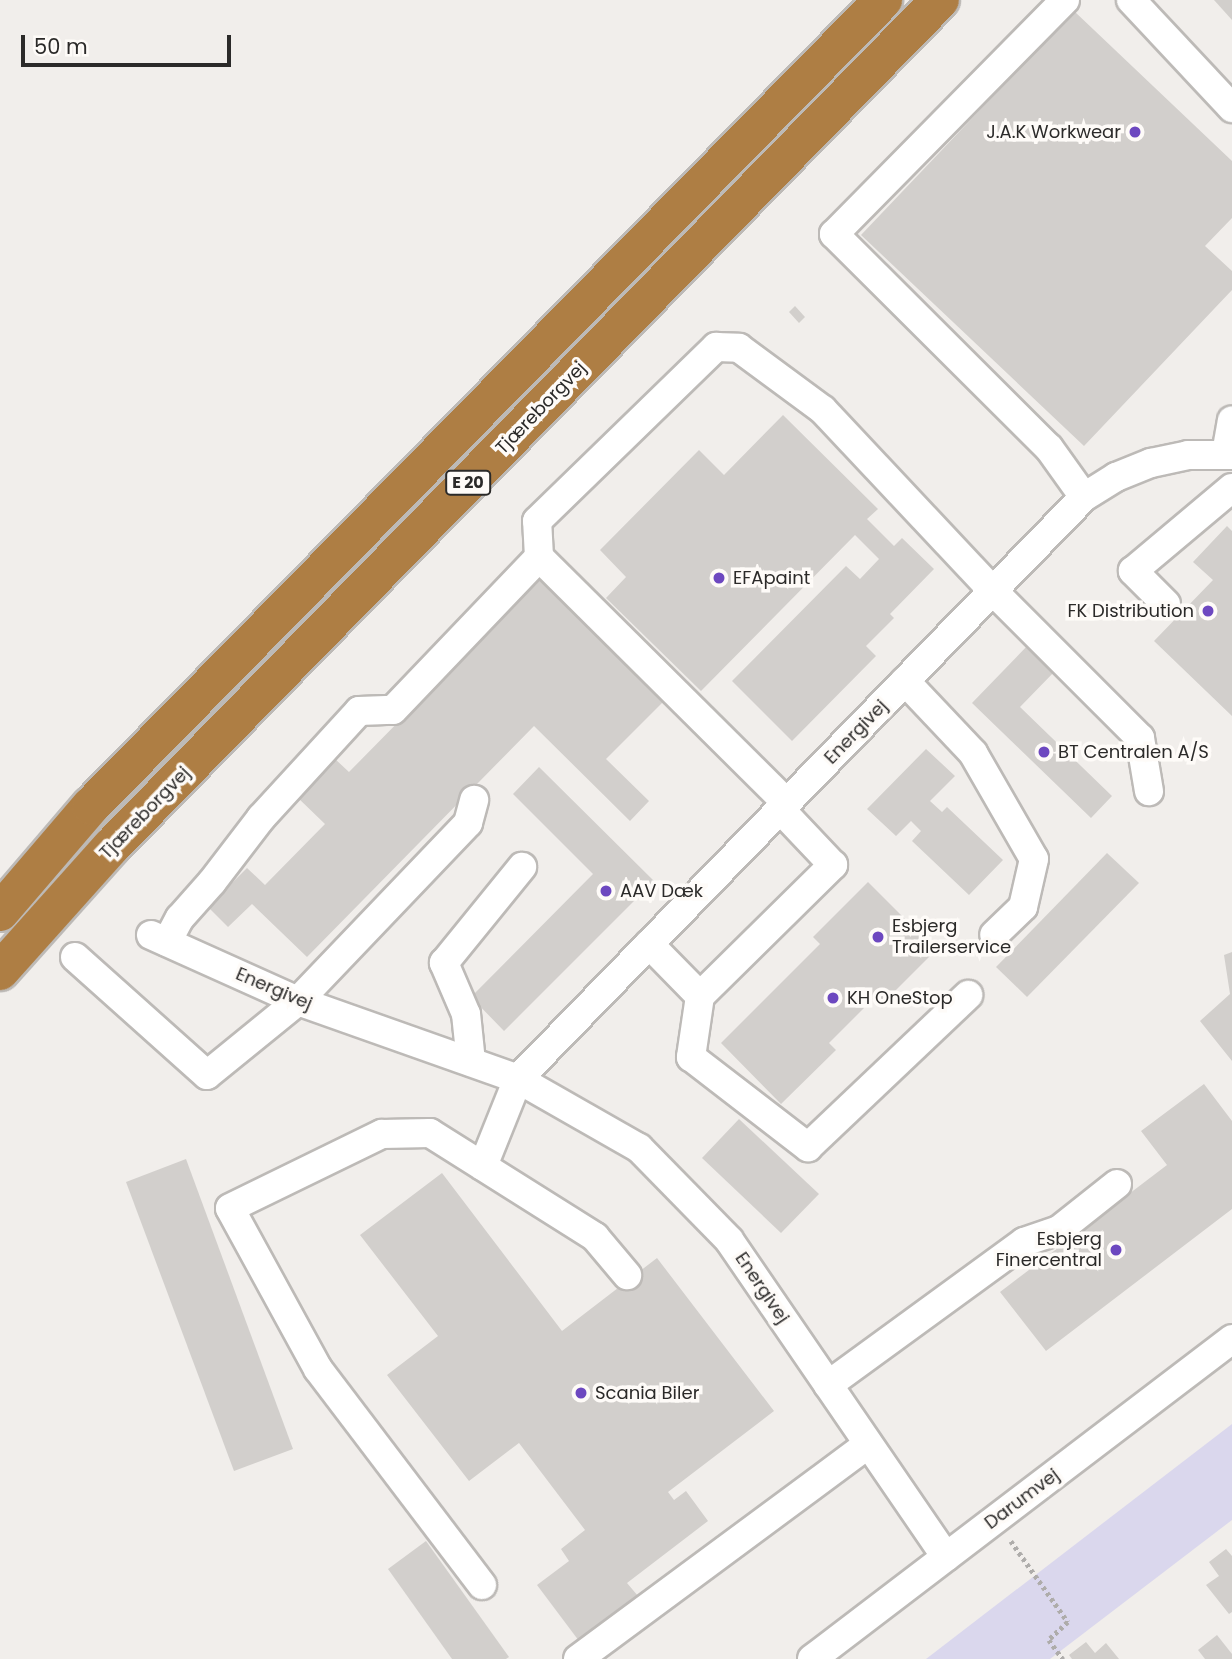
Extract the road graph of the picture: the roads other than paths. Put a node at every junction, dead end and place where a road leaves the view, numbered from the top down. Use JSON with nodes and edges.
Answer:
{"nodes":[{"id":1,"x":883,"y":0,"type":"edge"},
{"id":2,"x":940,"y":0,"type":"edge"},
{"id":3,"x":1065,"y":0,"type":"edge"},
{"id":4,"x":1131,"y":0,"type":"edge"},
{"id":5,"x":1232,"y":108,"type":"edge"},
{"id":6,"x":1232,"y":421,"type":"edge"},
{"id":7,"x":1229,"y":454,"type":"edge"},
{"id":8,"x":1229,"y":495,"type":"edge"},
{"id":9,"x":1084,"y":497,"type":"junction"},
{"id":10,"x":539,"y":558,"type":"junction"},
{"id":11,"x":993,"y":591,"type":"junction"},
{"id":12,"x":1166,"y":604,"type":"dead end"},
{"id":13,"x":905,"y":681,"type":"junction"},
{"id":14,"x":1149,"y":790,"type":"dead end"},
{"id":15,"x":474,"y":800,"type":"dead end"},
{"id":16,"x":784,"y":806,"type":"junction"},
{"id":17,"x":522,"y":866,"type":"dead end"},
{"id":18,"x":0,"y":912,"type":"edge"},
{"id":19,"x":994,"y":935,"type":"dead end"},
{"id":20,"x":649,"y":944,"type":"junction"},
{"id":21,"x":75,"y":957,"type":"dead end"},
{"id":22,"x":0,"y":971,"type":"edge"},
{"id":23,"x":968,"y":995,"type":"dead end"},
{"id":24,"x":700,"y":996,"type":"junction"},
{"id":25,"x":298,"y":1001,"type":"junction"},
{"id":26,"x":471,"y":1062,"type":"junction"},
{"id":27,"x":518,"y":1079,"type":"junction"},
{"id":28,"x":483,"y":1166,"type":"junction"},
{"id":29,"x":1117,"y":1184,"type":"dead end"},
{"id":30,"x":627,"y":1275,"type":"dead end"},
{"id":31,"x":1232,"y":1339,"type":"edge"},
{"id":32,"x":828,"y":1385,"type":"junction"},
{"id":33,"x":867,"y":1445,"type":"junction"},
{"id":34,"x":946,"y":1557,"type":"junction"},
{"id":35,"x":482,"y":1584,"type":"dead end"},
{"id":36,"x":578,"y":1659,"type":"edge"},
{"id":37,"x":812,"y":1659,"type":"edge"}],
"edges":[{"from":1,"to":18,"type":"highway","number":"E 20"},
{"from":2,"to":22,"type":"highway","name":"Tjæreborgvej","number":"E 20"},
{"from":3,"to":9,"type":"street"},
{"from":4,"to":5,"type":"street"},
{"from":6,"to":7,"type":"street"},
{"from":7,"to":9,"type":"street","name":"Energivej"},
{"from":8,"to":12,"type":"street"},
{"from":9,"to":11,"type":"street","name":"Energivej"},
{"from":10,"to":11,"type":"street"},
{"from":10,"to":16,"type":"street"},
{"from":10,"to":25,"type":"street","name":"Energivej"},
{"from":11,"to":13,"type":"street","name":"Energivej"},
{"from":11,"to":14,"type":"street"},
{"from":13,"to":16,"type":"street","name":"Energivej"},
{"from":13,"to":19,"type":"street"},
{"from":15,"to":25,"type":"street"},
{"from":16,"to":20,"type":"street","name":"Energivej"},
{"from":16,"to":24,"type":"street"},
{"from":17,"to":26,"type":"street"},
{"from":20,"to":24,"type":"street"},
{"from":20,"to":27,"type":"street","name":"Energivej"},
{"from":21,"to":25,"type":"street"},
{"from":23,"to":24,"type":"street"},
{"from":25,"to":26,"type":"street","name":"Energivej"},
{"from":26,"to":27,"type":"street","name":"Energivej"},
{"from":27,"to":28,"type":"street"},
{"from":27,"to":32,"type":"street","name":"Energivej"},
{"from":28,"to":30,"type":"street"},
{"from":28,"to":35,"type":"street"},
{"from":29,"to":32,"type":"street"},
{"from":31,"to":34,"type":"street","name":"Darumvej"},
{"from":32,"to":33,"type":"street","name":"Energivej"},
{"from":33,"to":34,"type":"street","name":"Energivej"},
{"from":33,"to":36,"type":"street"},
{"from":34,"to":37,"type":"street","name":"Darumvej"}]}
